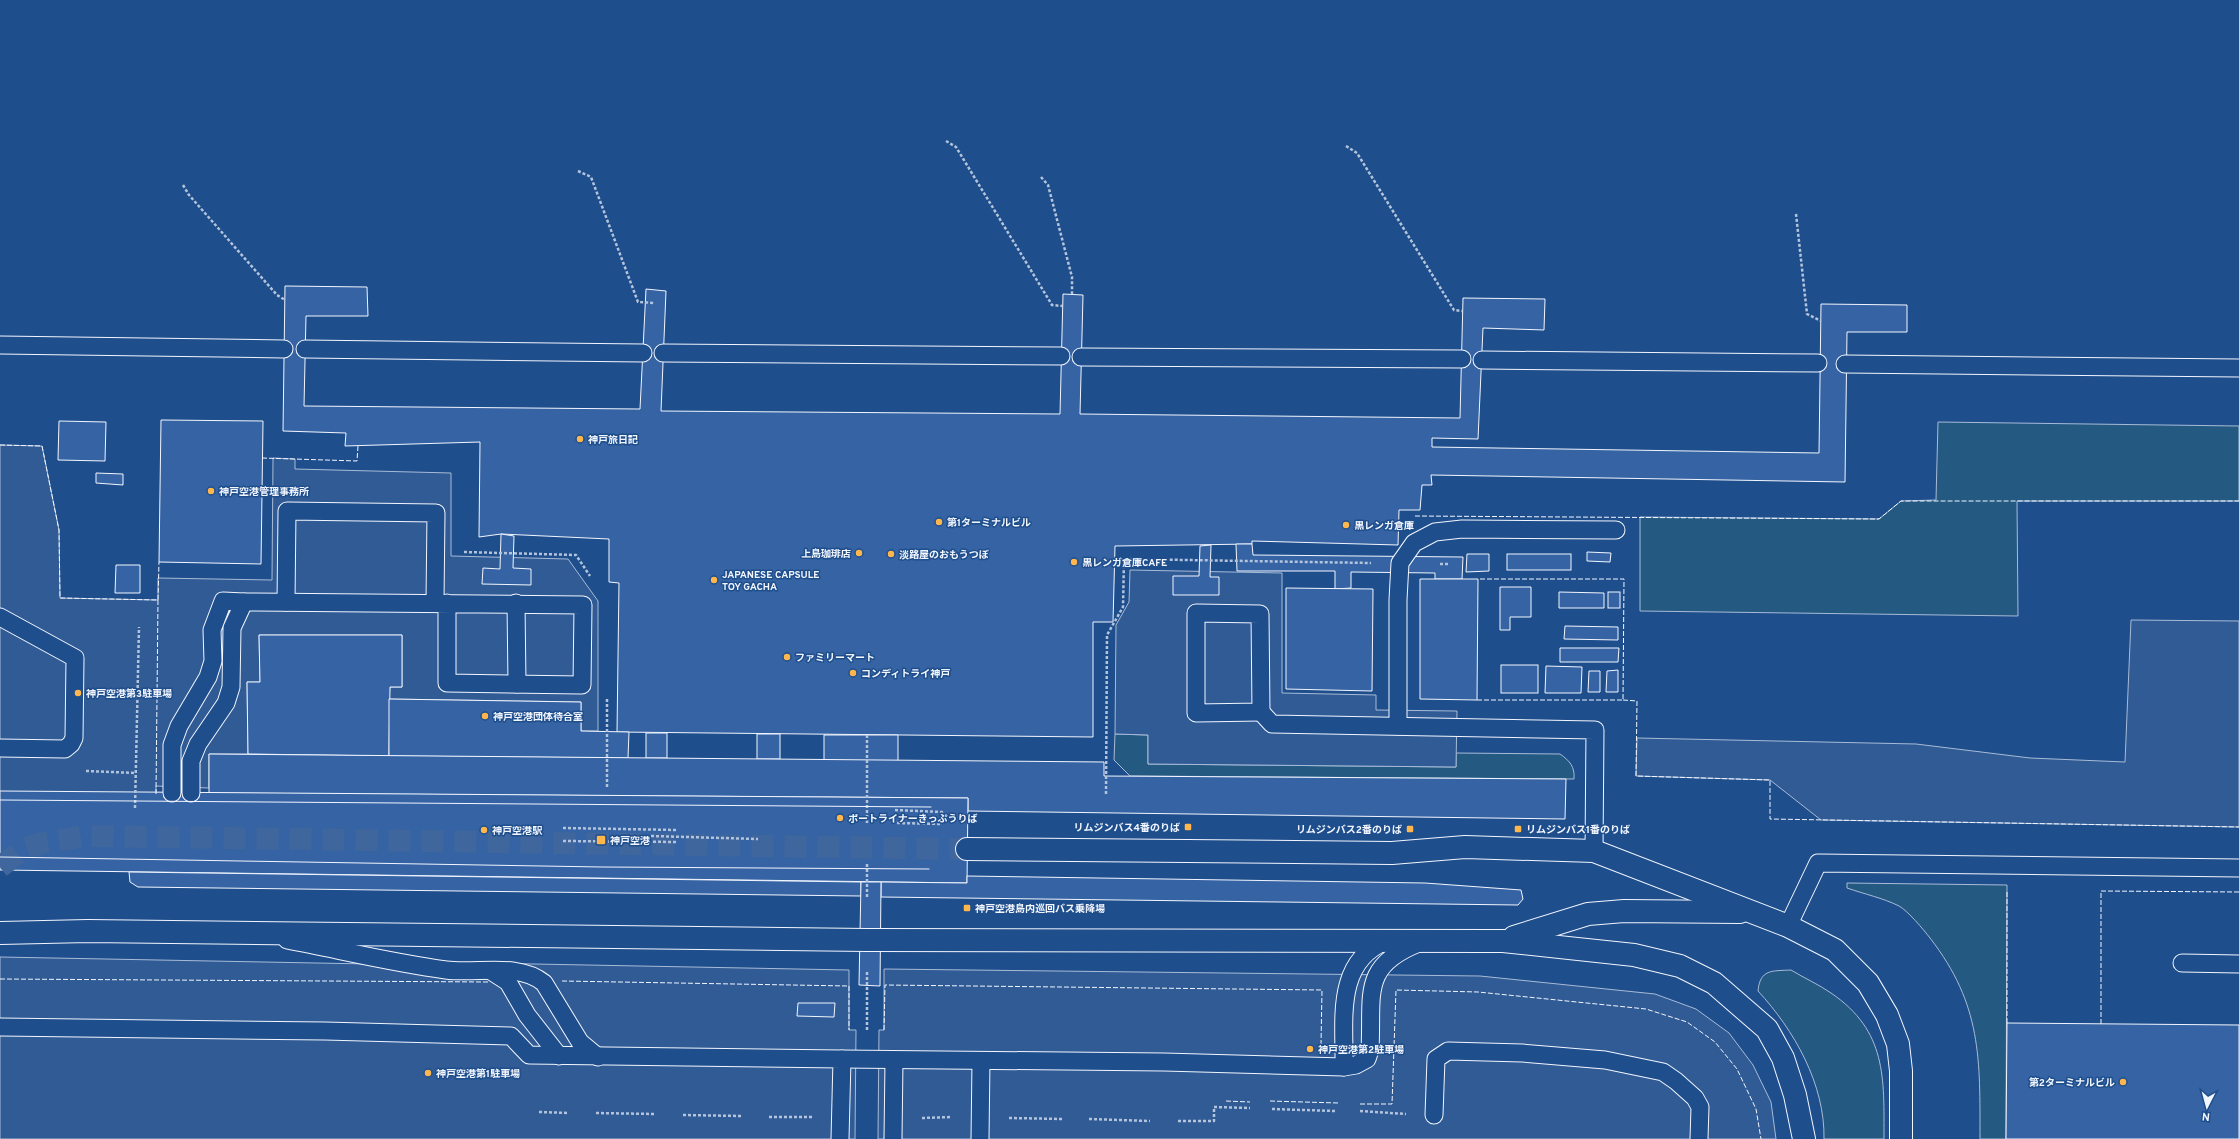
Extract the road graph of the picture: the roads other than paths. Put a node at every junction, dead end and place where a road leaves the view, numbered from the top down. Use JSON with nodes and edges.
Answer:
{"nodes":[{"id":1,"x":0,"y":345,"type":"edge"},
{"id":2,"x":284,"y":348,"type":"dead end"},
{"id":3,"x":305,"y":350,"type":"dead end"},
{"id":4,"x":643,"y":353,"type":"dead end"},
{"id":5,"x":663,"y":353,"type":"dead end"},
{"id":6,"x":1061,"y":356,"type":"dead end"},
{"id":7,"x":1082,"y":357,"type":"dead end"},
{"id":8,"x":1462,"y":359,"type":"dead end"},
{"id":9,"x":1482,"y":360,"type":"dead end"},
{"id":10,"x":1818,"y":363,"type":"dead end"},
{"id":11,"x":1845,"y":364,"type":"dead end"},
{"id":12,"x":2239,"y":368,"type":"edge"},
{"id":13,"x":1616,"y":530,"type":"dead end"},
{"id":14,"x":244,"y":602,"type":"junction"},
{"id":15,"x":286,"y":602,"type":"junction"},
{"id":16,"x":441,"y":602,"type":"junction"},
{"id":17,"x":516,"y":603,"type":"junction"},
{"id":18,"x":0,"y":617,"type":"edge"},
{"id":19,"x":516,"y":684,"type":"junction"},
{"id":20,"x":1261,"y":712,"type":"junction"},
{"id":21,"x":1398,"y":726,"type":"junction"},
{"id":22,"x":0,"y":748,"type":"edge"},
{"id":23,"x":172,"y":793,"type":"dead end"},
{"id":24,"x":191,"y":793,"type":"dead end"},
{"id":25,"x":967,"y":848,"type":"tunnel mouth"},
{"id":26,"x":1594,"y":851,"type":"junction"},
{"id":27,"x":2239,"y":868,"type":"edge"},
{"id":28,"x":1755,"y":913,"type":"junction"},
{"id":29,"x":1788,"y":926,"type":"junction"},
{"id":30,"x":0,"y":933,"type":"edge"},
{"id":31,"x":253,"y":934,"type":"junction"},
{"id":32,"x":1425,"y":940,"type":"junction"},
{"id":33,"x":1387,"y":941,"type":"junction"},
{"id":34,"x":1503,"y":941,"type":"junction"},
{"id":35,"x":2182,"y":963,"type":"dead end"},
{"id":36,"x":2239,"y":964,"type":"edge"},
{"id":37,"x":491,"y":971,"type":"junction"},
{"id":38,"x":0,"y":1027,"type":"edge"},
{"id":39,"x":559,"y":1056,"type":"junction"},
{"id":40,"x":598,"y":1057,"type":"junction"},
{"id":41,"x":842,"y":1059,"type":"junction"},
{"id":42,"x":894,"y":1060,"type":"junction"},
{"id":43,"x":981,"y":1060,"type":"junction"},
{"id":44,"x":1344,"y":1067,"type":"junction"},
{"id":45,"x":1434,"y":1115,"type":"road end"},
{"id":46,"x":840,"y":1139,"type":"edge"},
{"id":47,"x":893,"y":1139,"type":"edge"},
{"id":48,"x":980,"y":1139,"type":"edge"},
{"id":49,"x":1699,"y":1139,"type":"edge"},
{"id":50,"x":1804,"y":1139,"type":"edge"},
{"id":51,"x":1901,"y":1139,"type":"edge"}],
"edges":[{"from":1,"to":2,"type":"lane"},
{"from":3,"to":4,"type":"lane"},
{"from":5,"to":6,"type":"lane"},
{"from":7,"to":8,"type":"lane"},
{"from":9,"to":10,"type":"lane"},
{"from":11,"to":12,"type":"lane"},
{"from":13,"to":21,"type":"lane"},
{"from":14,"to":15,"type":"lane"},
{"from":14,"to":23,"type":"lane"},
{"from":14,"to":24,"type":"lane"},
{"from":15,"to":16,"type":"lane"},
{"from":15,"to":16,"type":"lane"},
{"from":16,"to":17,"type":"lane"},
{"from":16,"to":19,"type":"lane"},
{"from":17,"to":19,"type":"lane"},
{"from":17,"to":19,"type":"lane"},
{"from":18,"to":22,"type":"lane"},
{"from":20,"to":20,"type":"lane"},
{"from":20,"to":21,"type":"lane"},
{"from":21,"to":26,"type":"lane"},
{"from":25,"to":26,"type":"street"},
{"from":26,"to":28,"type":"street"},
{"from":27,"to":29,"type":"lane"},
{"from":28,"to":29,"type":"street"},
{"from":28,"to":34,"type":"street"},
{"from":29,"to":51,"type":"street"},
{"from":30,"to":31,"type":"street"},
{"from":31,"to":33,"type":"street"},
{"from":31,"to":37,"type":"lane"},
{"from":32,"to":33,"type":"street"},
{"from":32,"to":34,"type":"street"},
{"from":32,"to":44,"type":"lane"},
{"from":33,"to":44,"type":"lane"},
{"from":34,"to":50,"type":"street"},
{"from":35,"to":36,"type":"lane"},
{"from":37,"to":39,"type":"lane"},
{"from":37,"to":40,"type":"lane"},
{"from":38,"to":39,"type":"lane"},
{"from":39,"to":40,"type":"lane"},
{"from":40,"to":41,"type":"lane"},
{"from":41,"to":42,"type":"lane"},
{"from":41,"to":46,"type":"lane"},
{"from":42,"to":43,"type":"lane"},
{"from":42,"to":47,"type":"lane"},
{"from":43,"to":44,"type":"lane"},
{"from":43,"to":48,"type":"lane"},
{"from":45,"to":49,"type":"lane"}]}
